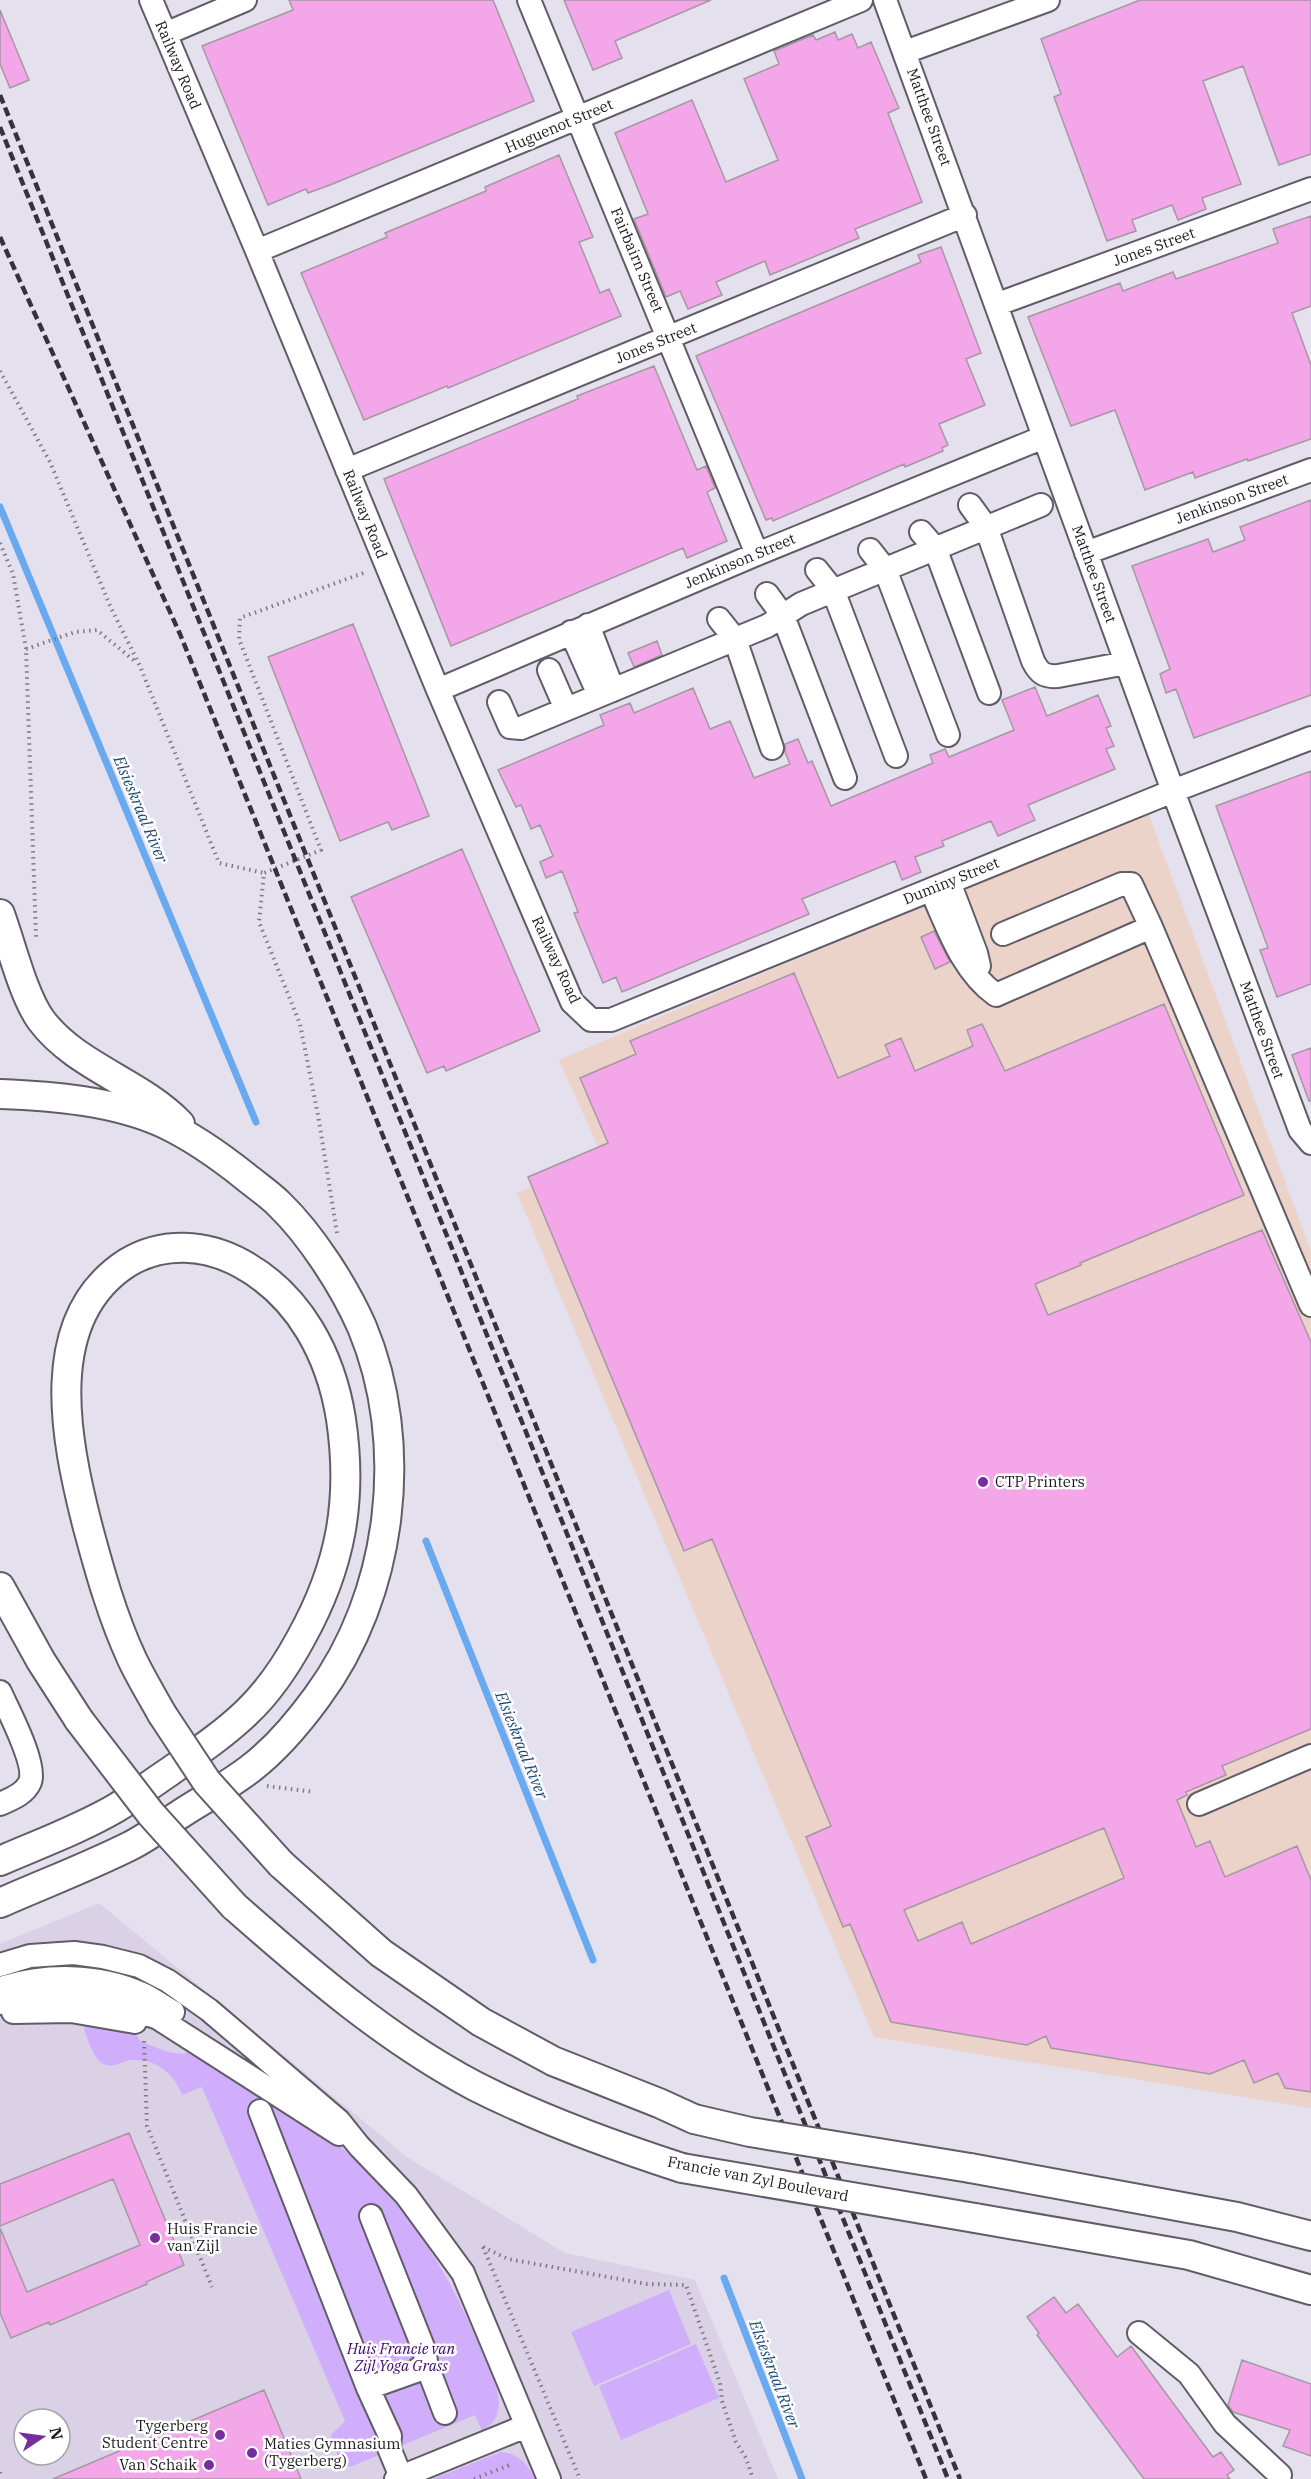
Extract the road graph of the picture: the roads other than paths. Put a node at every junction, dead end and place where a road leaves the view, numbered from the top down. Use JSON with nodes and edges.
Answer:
{"nodes":[{"id":1,"x":151,"y":0,"type":"edge"},
{"id":2,"x":245,"y":0,"type":"edge"},
{"id":3,"x":529,"y":0,"type":"edge"},
{"id":4,"x":861,"y":0,"type":"edge"},
{"id":5,"x":885,"y":0,"type":"edge"},
{"id":6,"x":1048,"y":0,"type":"edge"},
{"id":7,"x":165,"y":34,"type":"junction"},
{"id":8,"x":905,"y":52,"type":"junction"},
{"id":9,"x":578,"y":118,"type":"junction"},
{"id":10,"x":1311,"y":189,"type":"edge"},
{"id":11,"x":965,"y":214,"type":"junction"},
{"id":12,"x":257,"y":251,"type":"junction"},
{"id":13,"x":998,"y":304,"type":"junction"},
{"id":14,"x":669,"y":337,"type":"junction"},
{"id":15,"x":1044,"y":437,"type":"junction"},
{"id":16,"x":346,"y":470,"type":"junction"},
{"id":17,"x":1311,"y":470,"type":"edge"},
{"id":18,"x":970,"y":505,"type":"dead end"},
{"id":19,"x":1041,"y":506,"type":"dead end"},
{"id":20,"x":986,"y":527,"type":"junction"},
{"id":21,"x":928,"y":540,"type":"junction"},
{"id":22,"x":870,"y":550,"type":"dead end"},
{"id":23,"x":1086,"y":553,"type":"junction"},
{"id":24,"x":757,"y":554,"type":"junction"},
{"id":25,"x":885,"y":569,"type":"junction"},
{"id":26,"x":817,"y":570,"type":"dead end"},
{"id":27,"x":833,"y":590,"type":"junction"},
{"id":28,"x":767,"y":594,"type":"dead end"},
{"id":29,"x":783,"y":616,"type":"junction"},
{"id":30,"x":719,"y":619,"type":"dead end"},
{"id":31,"x":579,"y":628,"type":"junction"},
{"id":32,"x":735,"y":639,"type":"junction"},
{"id":33,"x":1126,"y":663,"type":"junction"},
{"id":34,"x":549,"y":670,"type":"dead end"},
{"id":35,"x":438,"y":690,"type":"junction"},
{"id":36,"x":606,"y":693,"type":"junction"},
{"id":37,"x":989,"y":693,"type":"dead end"},
{"id":38,"x":499,"y":702,"type":"dead end"},
{"id":39,"x":566,"y":710,"type":"junction"},
{"id":40,"x":948,"y":735,"type":"dead end"},
{"id":41,"x":1311,"y":738,"type":"edge"},
{"id":42,"x":772,"y":748,"type":"dead end"},
{"id":43,"x":896,"y":756,"type":"dead end"},
{"id":44,"x":845,"y":778,"type":"dead end"},
{"id":45,"x":1173,"y":791,"type":"junction"},
{"id":46,"x":940,"y":886,"type":"junction"},
{"id":47,"x":0,"y":914,"type":"edge"},
{"id":48,"x":1151,"y":927,"type":"junction"},
{"id":49,"x":1003,"y":934,"type":"dead end"},
{"id":50,"x":591,"y":1020,"type":"joint"},
{"id":51,"x":0,"y":1094,"type":"edge"},
{"id":52,"x":1311,"y":1143,"type":"edge"},
{"id":53,"x":200,"y":1144,"type":"junction"},
{"id":54,"x":1311,"y":1305,"type":"edge"},
{"id":55,"x":0,"y":1587,"type":"edge"},
{"id":56,"x":0,"y":1692,"type":"edge"},
{"id":57,"x":1311,"y":1756,"type":"edge"},
{"id":58,"x":0,"y":1804,"type":"edge"},
{"id":59,"x":1199,"y":1804,"type":"dead end"},
{"id":60,"x":0,"y":1861,"type":"edge"},
{"id":61,"x":0,"y":1903,"type":"edge"},
{"id":62,"x":0,"y":1965,"type":"edge"},
{"id":63,"x":0,"y":1978,"type":"edge"},
{"id":64,"x":0,"y":1989,"type":"edge"},
{"id":65,"x":0,"y":2003,"type":"edge"},
{"id":66,"x":0,"y":2013,"type":"edge"},
{"id":67,"x":212,"y":2052,"type":"junction"},
{"id":68,"x":260,"y":2111,"type":"dead end"},
{"id":69,"x":339,"y":2121,"type":"junction"},
{"id":70,"x":359,"y":2145,"type":"junction"},
{"id":71,"x":370,"y":2216,"type":"dead end"},
{"id":72,"x":1311,"y":2236,"type":"edge"},
{"id":73,"x":1311,"y":2290,"type":"edge"},
{"id":74,"x":1139,"y":2333,"type":"dead end"},
{"id":75,"x":426,"y":2363,"type":"junction"},
{"id":76,"x":369,"y":2388,"type":"junction"},
{"id":77,"x":445,"y":2414,"type":"dead end"},
{"id":78,"x":526,"y":2426,"type":"junction"},
{"id":79,"x":404,"y":2476,"type":"edge"},
{"id":80,"x":1287,"y":2478,"type":"edge"},
{"id":81,"x":549,"y":2479,"type":"edge"}],
"edges":[{"from":1,"to":7,"type":"street","name":"Railway Road"},
{"from":2,"to":7,"type":"street"},
{"from":3,"to":9,"type":"street","name":"Fairbairn Street"},
{"from":4,"to":9,"type":"street","name":"Huguenot Street"},
{"from":5,"to":8,"type":"street","name":"Matthee Street"},
{"from":6,"to":8,"type":"street"},
{"from":7,"to":12,"type":"street","name":"Railway Road"},
{"from":8,"to":11,"type":"street","name":"Matthee Street"},
{"from":9,"to":12,"type":"street","name":"Huguenot Street"},
{"from":9,"to":14,"type":"street","name":"Fairbairn Street"},
{"from":10,"to":13,"type":"street","name":"Jones Street"},
{"from":11,"to":13,"type":"street","name":"Matthee Street"},
{"from":11,"to":14,"type":"street","name":"Jones Street"},
{"from":12,"to":16,"type":"street","name":"Railway Road"},
{"from":13,"to":15,"type":"street","name":"Matthee Street"},
{"from":14,"to":16,"type":"street","name":"Jones Street"},
{"from":14,"to":24,"type":"street","name":"Fairbairn Street"},
{"from":15,"to":23,"type":"street","name":"Matthee Street"},
{"from":15,"to":24,"type":"street","name":"Jenkinson Street"},
{"from":16,"to":35,"type":"street","name":"Railway Road"},
{"from":17,"to":23,"type":"street","name":"Jenkinson Street"},
{"from":18,"to":20,"type":"street"},
{"from":19,"to":20,"type":"street"},
{"from":20,"to":21,"type":"street"},
{"from":20,"to":33,"type":"street"},
{"from":21,"to":25,"type":"street"},
{"from":21,"to":37,"type":"street"},
{"from":22,"to":25,"type":"street"},
{"from":23,"to":33,"type":"street","name":"Matthee Street"},
{"from":24,"to":31,"type":"street","name":"Jenkinson Street"},
{"from":25,"to":27,"type":"street"},
{"from":25,"to":40,"type":"street"},
{"from":26,"to":27,"type":"street"},
{"from":27,"to":29,"type":"street"},
{"from":27,"to":43,"type":"street"},
{"from":28,"to":29,"type":"street"},
{"from":29,"to":32,"type":"street"},
{"from":29,"to":44,"type":"street"},
{"from":30,"to":32,"type":"street"},
{"from":31,"to":35,"type":"street","name":"Jenkinson Street"},
{"from":31,"to":36,"type":"street"},
{"from":32,"to":36,"type":"street"},
{"from":32,"to":42,"type":"street"},
{"from":33,"to":45,"type":"street","name":"Matthee Street"},
{"from":34,"to":39,"type":"street"},
{"from":35,"to":50,"type":"street","name":"Railway Road"},
{"from":36,"to":39,"type":"street"},
{"from":38,"to":39,"type":"street"},
{"from":41,"to":45,"type":"street","name":"Duminy Street"},
{"from":45,"to":46,"type":"street","name":"Duminy Street"},
{"from":45,"to":52,"type":"street","name":"Matthee Street"},
{"from":46,"to":48,"type":"street"},
{"from":46,"to":50,"type":"street","name":"Duminy Street"},
{"from":47,"to":53,"type":"main road"},
{"from":48,"to":49,"type":"street"},
{"from":48,"to":54,"type":"street"},
{"from":51,"to":53,"type":"main road"},
{"from":53,"to":61,"type":"main road"},
{"from":55,"to":73,"type":"main road","name":"Francie van Zyl Boulevard","bridge":true},
{"from":56,"to":58,"type":"street"},
{"from":57,"to":59,"type":"street"},
{"from":60,"to":72,"type":"main road","bridge":true},
{"from":62,"to":69,"type":"street"},
{"from":63,"to":69,"type":"street"},
{"from":64,"to":69,"type":"street"},
{"from":65,"to":67,"type":"street"},
{"from":66,"to":67,"type":"street"},
{"from":67,"to":70,"type":"street"},
{"from":68,"to":76,"type":"street"},
{"from":69,"to":70,"type":"street"},
{"from":70,"to":78,"type":"street"},
{"from":71,"to":75,"type":"street"},
{"from":74,"to":80,"type":"street"},
{"from":75,"to":76,"type":"street"},
{"from":75,"to":77,"type":"street"},
{"from":76,"to":79,"type":"street"},
{"from":78,"to":79,"type":"street"},
{"from":78,"to":81,"type":"street"}]}
